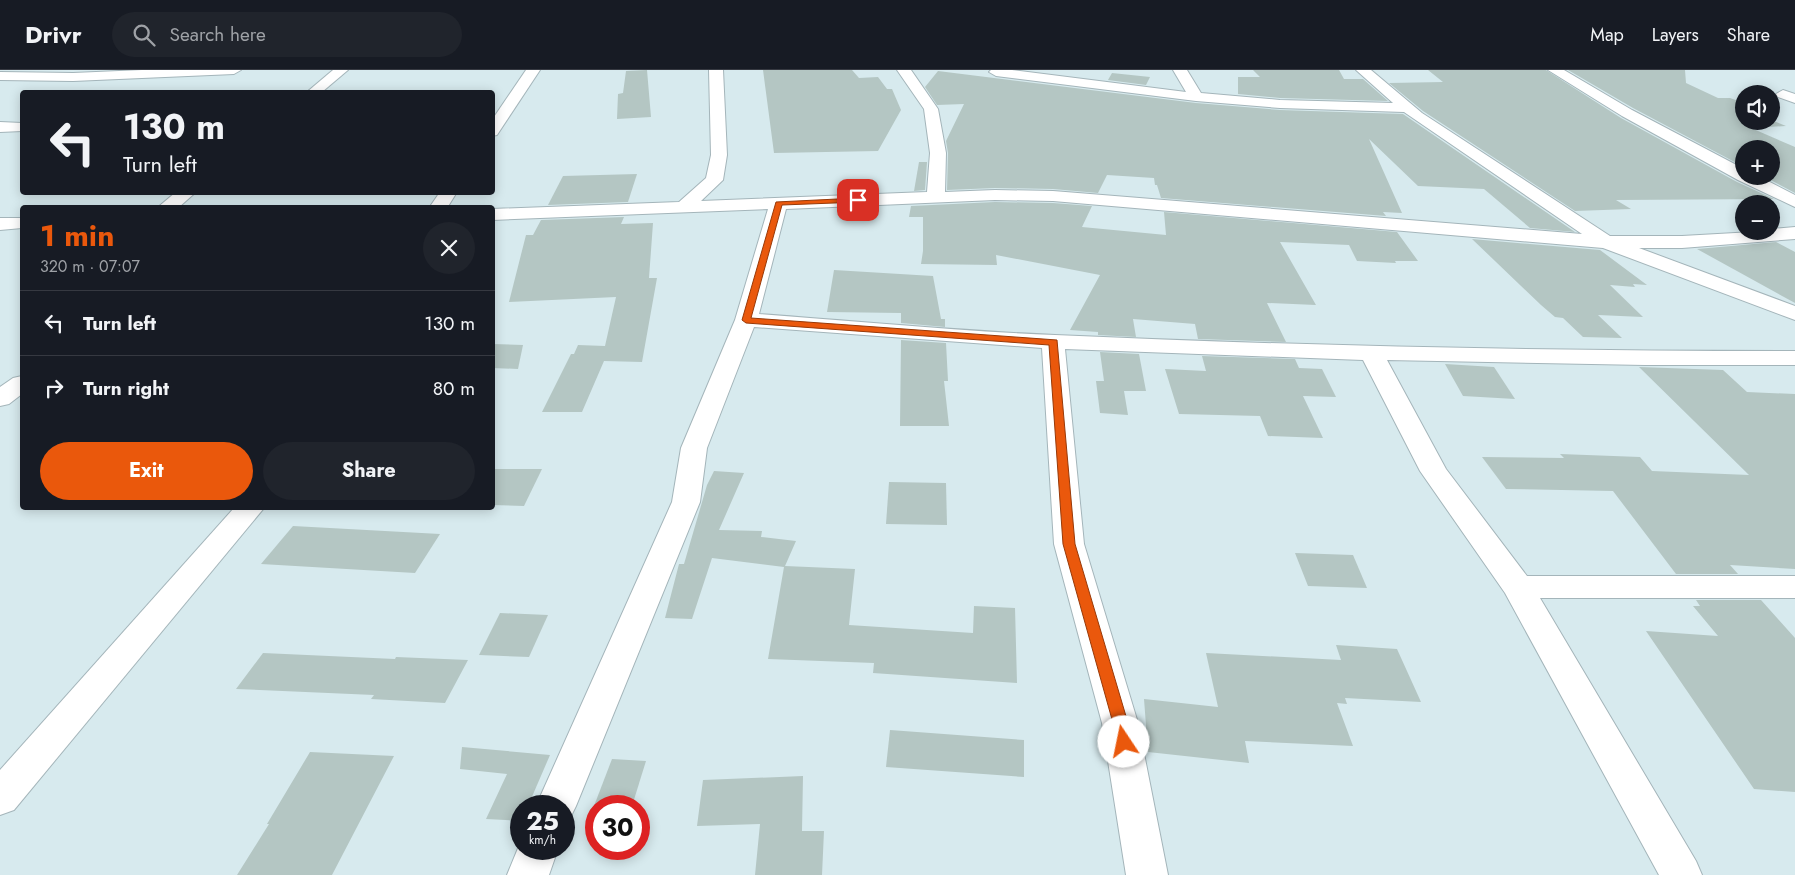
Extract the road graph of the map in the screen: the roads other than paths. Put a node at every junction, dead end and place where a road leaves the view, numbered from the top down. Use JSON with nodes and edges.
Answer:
{"nodes":[{"id":1,"x":234,"y":70,"type":"edge"},
{"id":2,"x":341,"y":70,"type":"edge"},
{"id":3,"x":533,"y":70,"type":"edge"},
{"id":4,"x":716,"y":70,"type":"edge"},
{"id":5,"x":904,"y":70,"type":"edge"},
{"id":6,"x":1180,"y":70,"type":"edge"},
{"id":7,"x":1363,"y":70,"type":"edge"},
{"id":8,"x":1555,"y":70,"type":"edge"},
{"id":9,"x":996,"y":72,"type":"dead end"},
{"id":10,"x":136,"y":73,"type":"edge"},
{"id":11,"x":0,"y":76,"type":"edge"},
{"id":12,"x":316,"y":90,"type":"edge"},
{"id":13,"x":1196,"y":97,"type":"junction"},
{"id":14,"x":1407,"y":108,"type":"junction"},
{"id":15,"x":0,"y":127,"type":"edge"},
{"id":16,"x":20,"y":127,"type":"edge"},
{"id":17,"x":495,"y":127,"type":"edge"},
{"id":18,"x":1735,"y":171,"type":"edge"},
{"id":19,"x":1762,"y":185,"type":"edge"},
{"id":20,"x":726,"y":186,"type":"junction"},
{"id":21,"x":184,"y":195,"type":"edge"},
{"id":22,"x":936,"y":197,"type":"junction"},
{"id":23,"x":1795,"y":202,"type":"edge"},
{"id":24,"x":779,"y":203,"type":"junction"},
{"id":25,"x":747,"y":204,"type":"junction"},
{"id":26,"x":170,"y":205,"type":"edge"},
{"id":27,"x":684,"y":207,"type":"junction"},
{"id":28,"x":495,"y":215,"type":"edge"},
{"id":29,"x":1795,"y":233,"type":"edge"},
{"id":30,"x":1606,"y":242,"type":"junction"},
{"id":31,"x":1795,"y":313,"type":"edge"},
{"id":32,"x":746,"y":320,"type":"junction"},
{"id":33,"x":1053,"y":342,"type":"junction"},
{"id":34,"x":1371,"y":353,"type":"junction"},
{"id":35,"x":1795,"y":358,"type":"edge"},
{"id":36,"x":20,"y":384,"type":"edge"},
{"id":37,"x":0,"y":399,"type":"edge"},
{"id":38,"x":248,"y":510,"type":"edge"},
{"id":39,"x":1518,"y":587,"type":"junction"},
{"id":40,"x":1795,"y":587,"type":"edge"},
{"id":41,"x":561,"y":795,"type":"edge"},
{"id":42,"x":0,"y":798,"type":"edge"},
{"id":43,"x":534,"y":860,"type":"edge"},
{"id":44,"x":528,"y":875,"type":"edge"},
{"id":45,"x":1147,"y":875,"type":"edge"},
{"id":46,"x":1681,"y":875,"type":"edge"}],
"edges":[{"from":1,"to":10,"type":"street"},
{"from":2,"to":12,"type":"street"},
{"from":3,"to":17,"type":"street"},
{"from":4,"to":20,"type":"street"},
{"from":5,"to":22,"type":"street"},
{"from":6,"to":13,"type":"street"},
{"from":7,"to":14,"type":"street"},
{"from":8,"to":18,"type":"street"},
{"from":9,"to":13,"type":"street"},
{"from":10,"to":11,"type":"street"},
{"from":13,"to":14,"type":"street"},
{"from":14,"to":30,"type":"street"},
{"from":15,"to":16,"type":"street"},
{"from":19,"to":23,"type":"street"},
{"from":20,"to":25,"type":"street"},
{"from":20,"to":27,"type":"street"},
{"from":21,"to":26,"type":"street"},
{"from":22,"to":24,"type":"street"},
{"from":22,"to":30,"type":"street"},
{"from":24,"to":25,"type":"street"},
{"from":24,"to":32,"type":"street"},
{"from":25,"to":27,"type":"street"},
{"from":27,"to":28,"type":"street"},
{"from":29,"to":30,"type":"street"},
{"from":30,"to":31,"type":"street"},
{"from":32,"to":33,"type":"street"},
{"from":32,"to":41,"type":"street"},
{"from":33,"to":34,"type":"street"},
{"from":33,"to":45,"type":"street"},
{"from":34,"to":35,"type":"street"},
{"from":34,"to":39,"type":"street"},
{"from":36,"to":37,"type":"street"},
{"from":38,"to":42,"type":"street"},
{"from":39,"to":40,"type":"street"},
{"from":39,"to":46,"type":"street"},
{"from":43,"to":44,"type":"street"}]}
